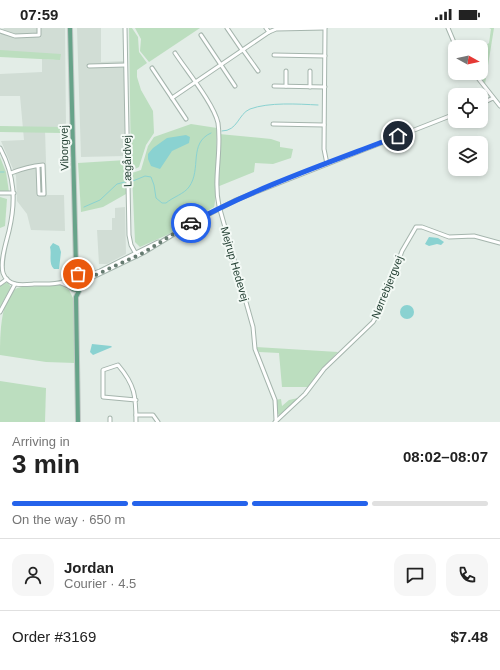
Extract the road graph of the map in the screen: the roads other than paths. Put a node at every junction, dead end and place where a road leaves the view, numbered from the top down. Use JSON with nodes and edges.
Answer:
{"nodes":[{"id":1,"x":39,"y":28,"type":"edge"},
{"id":2,"x":70,"y":28,"type":"edge"},
{"id":3,"x":125,"y":28,"type":"edge"},
{"id":4,"x":228,"y":28,"type":"edge"},
{"id":5,"x":266,"y":28,"type":"edge"},
{"id":6,"x":286,"y":28,"type":"edge"},
{"id":7,"x":448,"y":28,"type":"edge"},
{"id":8,"x":0,"y":29,"type":"edge"},
{"id":9,"x":325,"y":29,"type":"edge"},
{"id":10,"x":269,"y":32,"type":"junction"},
{"id":11,"x":201,"y":35,"type":"dead end"},
{"id":12,"x":453,"y":40,"type":"edge"},
{"id":13,"x":243,"y":50,"type":"junction"},
{"id":14,"x":175,"y":53,"type":"dead end"},
{"id":15,"x":274,"y":55,"type":"dead end"},
{"id":16,"x":285,"y":56,"type":"junction"},
{"id":17,"x":325,"y":56,"type":"junction"},
{"id":18,"x":284,"y":60,"type":"dead end"},
{"id":19,"x":221,"y":65,"type":"junction"},
{"id":20,"x":89,"y":66,"type":"dead end"},
{"id":21,"x":125,"y":66,"type":"junction"},
{"id":22,"x":152,"y":68,"type":"dead end"},
{"id":23,"x":258,"y":71,"type":"dead end"},
{"id":24,"x":286,"y":71,"type":"dead end"},
{"id":25,"x":310,"y":71,"type":"dead end"},
{"id":26,"x":479,"y":80,"type":"edge"},
{"id":27,"x":194,"y":82,"type":"junction"},
{"id":28,"x":235,"y":86,"type":"dead end"},
{"id":29,"x":274,"y":86,"type":"dead end"},
{"id":30,"x":285,"y":86,"type":"junction"},
{"id":31,"x":310,"y":87,"type":"junction"},
{"id":32,"x":325,"y":87,"type":"junction"},
{"id":33,"x":285,"y":91,"type":"dead end"},
{"id":34,"x":172,"y":98,"type":"junction"},
{"id":35,"x":493,"y":98,"type":"junction"},
{"id":36,"x":488,"y":100,"type":"edge"},
{"id":37,"x":500,"y":106,"type":"edge"},
{"id":38,"x":448,"y":117,"type":"edge"},
{"id":39,"x":186,"y":119,"type":"dead end"},
{"id":40,"x":273,"y":124,"type":"dead end"},
{"id":41,"x":284,"y":125,"type":"junction"},
{"id":42,"x":324,"y":125,"type":"junction"},
{"id":43,"x":284,"y":129,"type":"dead end"},
{"id":44,"x":0,"y":148,"type":"edge"},
{"id":45,"x":327,"y":164,"type":"junction"},
{"id":46,"x":38,"y":166,"type":"junction"},
{"id":47,"x":11,"y":173,"type":"junction"},
{"id":48,"x":0,"y":193,"type":"edge"},
{"id":49,"x":14,"y":193,"type":"junction"},
{"id":50,"x":219,"y":208,"type":"junction"},
{"id":51,"x":500,"y":243,"type":"edge"},
{"id":52,"x":136,"y":254,"type":"junction"},
{"id":53,"x":76,"y":267,"type":"junction"},
{"id":54,"x":80,"y":277,"type":"junction"},
{"id":55,"x":71,"y":278,"type":"junction"},
{"id":56,"x":7,"y":279,"type":"junction"},
{"id":57,"x":59,"y":283,"type":"junction"},
{"id":58,"x":0,"y":284,"type":"edge"},
{"id":59,"x":14,"y":284,"type":"junction"},
{"id":60,"x":83,"y":284,"type":"junction"},
{"id":61,"x":71,"y":288,"type":"junction"},
{"id":62,"x":80,"y":289,"type":"junction"},
{"id":63,"x":76,"y":297,"type":"junction"},
{"id":64,"x":0,"y":312,"type":"edge"},
{"id":65,"x":136,"y":400,"type":"junction"},
{"id":66,"x":136,"y":415,"type":"junction"},
{"id":67,"x":110,"y":418,"type":"dead end"},
{"id":68,"x":276,"y":421,"type":"edge"},
{"id":69,"x":78,"y":422,"type":"edge"},
{"id":70,"x":110,"y":422,"type":"edge"},
{"id":71,"x":136,"y":422,"type":"edge"},
{"id":72,"x":158,"y":422,"type":"edge"}],
"edges":[{"from":1,"to":8,"type":"street"},
{"from":2,"to":53,"type":"main road","name":"Viborgvej"},
{"from":3,"to":21,"type":"street","name":"Lægårdvej"},
{"from":4,"to":13,"type":"street"},
{"from":5,"to":10,"type":"street"},
{"from":6,"to":9,"type":"street"},
{"from":6,"to":10,"type":"street"},
{"from":7,"to":12,"type":"street"},
{"from":9,"to":17,"type":"street"},
{"from":10,"to":13,"type":"street"},
{"from":11,"to":19,"type":"street"},
{"from":13,"to":19,"type":"street"},
{"from":13,"to":23,"type":"street"},
{"from":14,"to":27,"type":"street","name":"Mejrup Hedevej"},
{"from":15,"to":16,"type":"street"},
{"from":16,"to":17,"type":"street"},
{"from":16,"to":18,"type":"street"},
{"from":17,"to":32,"type":"street"},
{"from":19,"to":27,"type":"street"},
{"from":19,"to":28,"type":"street"},
{"from":20,"to":21,"type":"street"},
{"from":21,"to":52,"type":"street","name":"Lægårdvej"},
{"from":22,"to":34,"type":"street"},
{"from":24,"to":30,"type":"street"},
{"from":25,"to":31,"type":"street"},
{"from":26,"to":35,"type":"street"},
{"from":27,"to":34,"type":"street"},
{"from":27,"to":50,"type":"street","name":"Mejrup Hedevej"},
{"from":29,"to":30,"type":"street"},
{"from":30,"to":31,"type":"street"},
{"from":30,"to":33,"type":"street"},
{"from":31,"to":32,"type":"street"},
{"from":32,"to":42,"type":"street"},
{"from":34,"to":39,"type":"street"},
{"from":35,"to":36,"type":"street"},
{"from":35,"to":37,"type":"street"},
{"from":38,"to":45,"type":"street"},
{"from":40,"to":41,"type":"street"},
{"from":41,"to":42,"type":"street"},
{"from":41,"to":43,"type":"street"},
{"from":42,"to":45,"type":"street"},
{"from":44,"to":47,"type":"street"},
{"from":45,"to":50,"type":"street"},
{"from":46,"to":46,"type":"street"},
{"from":46,"to":47,"type":"street"},
{"from":47,"to":49,"type":"street"},
{"from":48,"to":49,"type":"street"},
{"from":49,"to":56,"type":"street"},
{"from":50,"to":52,"type":"street"},
{"from":50,"to":68,"type":"street","name":"Mejrup Hedevej"},
{"from":51,"to":68,"type":"street","name":"Nørrebjergvej"},
{"from":52,"to":54,"type":"street"},
{"from":52,"to":60,"type":"street"},
{"from":53,"to":54,"type":"main road","name":"Viborgvej"},
{"from":53,"to":55,"type":"main road","name":"Viborgvej"},
{"from":54,"to":55,"type":"main road"},
{"from":54,"to":60,"type":"main road","name":"Viborgvej"},
{"from":55,"to":57,"type":"street"},
{"from":55,"to":61,"type":"main road"},
{"from":56,"to":58,"type":"street"},
{"from":56,"to":59,"type":"street"},
{"from":57,"to":59,"type":"street"},
{"from":57,"to":61,"type":"street"},
{"from":59,"to":64,"type":"street"},
{"from":60,"to":62,"type":"main road"},
{"from":61,"to":62,"type":"main road"},
{"from":61,"to":63,"type":"main road"},
{"from":62,"to":63,"type":"main road"},
{"from":63,"to":69,"type":"main road"},
{"from":65,"to":65,"type":"street"},
{"from":65,"to":66,"type":"street"},
{"from":66,"to":71,"type":"street"},
{"from":66,"to":72,"type":"street"},
{"from":67,"to":70,"type":"street"}]}
